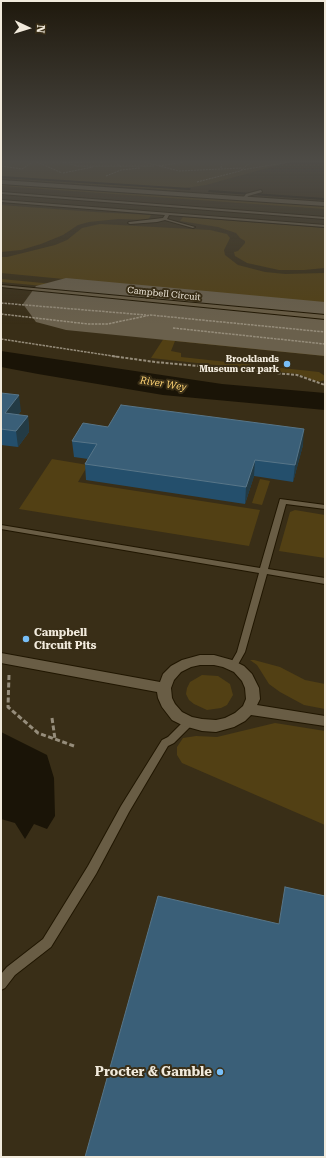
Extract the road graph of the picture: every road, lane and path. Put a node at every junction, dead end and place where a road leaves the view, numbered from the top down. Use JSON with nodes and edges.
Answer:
{"nodes":[{"id":1,"x":167,"y":216,"type":"edge"},
{"id":2,"x":196,"y":216,"type":"edge"},
{"id":3,"x":300,"y":216,"type":"edge"},
{"id":4,"x":325,"y":218,"type":"edge"},
{"id":5,"x":165,"y":219,"type":"junction"},
{"id":6,"x":130,"y":223,"type":"dead end"},
{"id":7,"x":325,"y":226,"type":"edge"},
{"id":8,"x":193,"y":227,"type":"dead end"},
{"id":9,"x":1,"y":286,"type":"edge"},
{"id":10,"x":1,"y":303,"type":"edge"},
{"id":11,"x":1,"y":314,"type":"edge"},
{"id":12,"x":150,"y":315,"type":"junction"},
{"id":13,"x":325,"y":317,"type":"edge"},
{"id":14,"x":173,"y":328,"type":"dead end"},
{"id":15,"x":325,"y":332,"type":"edge"},
{"id":16,"x":1,"y":339,"type":"edge"},
{"id":17,"x":325,"y":344,"type":"edge"},
{"id":18,"x":325,"y":384,"type":"edge"},
{"id":19,"x":325,"y":507,"type":"edge"},
{"id":20,"x":1,"y":527,"type":"edge"},
{"id":21,"x":263,"y":570,"type":"junction"},
{"id":22,"x":325,"y":581,"type":"edge"},
{"id":23,"x":1,"y":658,"type":"edge"},
{"id":24,"x":15,"y":660,"type":"junction"},
{"id":25,"x":233,"y":666,"type":"junction"},
{"id":26,"x":164,"y":688,"type":"junction"},
{"id":27,"x":248,"y":709,"type":"junction"},
{"id":28,"x":52,"y":718,"type":"dead end"},
{"id":29,"x":325,"y":721,"type":"edge"},
{"id":30,"x":188,"y":722,"type":"junction"},
{"id":31,"x":55,"y":739,"type":"junction"},
{"id":32,"x":74,"y":746,"type":"dead end"},
{"id":33,"x":1,"y":984,"type":"edge"}],
"edges":[{"from":1,"to":5,"type":"lane"},
{"from":2,"to":7,"type":"lane"},
{"from":3,"to":4,"type":"lane"},
{"from":5,"to":6,"type":"lane"},
{"from":5,"to":8,"type":"lane"},
{"from":9,"to":13,"type":"lane","name":"Campbell Circuit"},
{"from":10,"to":12,"type":"path"},
{"from":11,"to":12,"type":"path"},
{"from":12,"to":15,"type":"path"},
{"from":14,"to":17,"type":"path"},
{"from":16,"to":18,"type":"path"},
{"from":19,"to":21,"type":"lane"},
{"from":20,"to":21,"type":"lane"},
{"from":21,"to":22,"type":"lane"},
{"from":21,"to":25,"type":"lane"},
{"from":23,"to":24,"type":"street"},
{"from":24,"to":26,"type":"street"},
{"from":24,"to":31,"type":"path"},
{"from":25,"to":26,"type":"street"},
{"from":25,"to":27,"type":"street"},
{"from":26,"to":30,"type":"street"},
{"from":27,"to":29,"type":"street"},
{"from":27,"to":30,"type":"street"},
{"from":28,"to":31,"type":"path"},
{"from":30,"to":33,"type":"lane"},
{"from":31,"to":32,"type":"path"}]}
